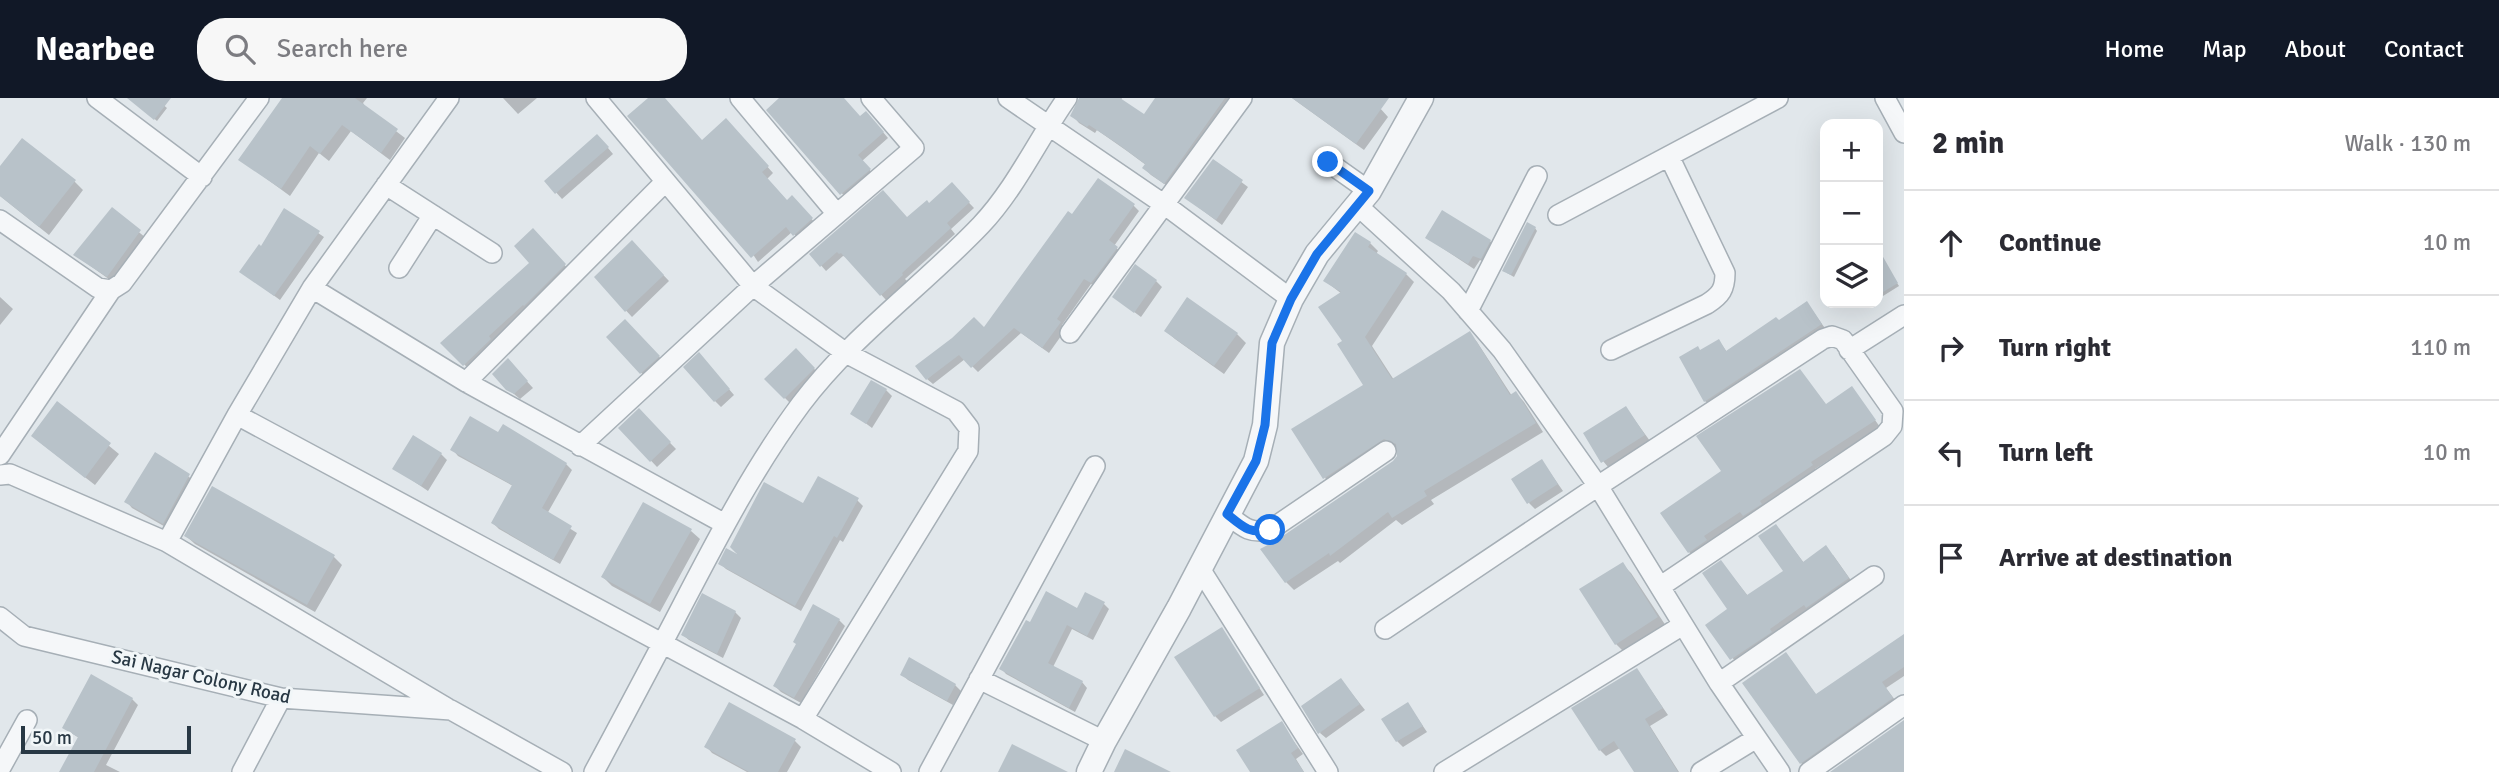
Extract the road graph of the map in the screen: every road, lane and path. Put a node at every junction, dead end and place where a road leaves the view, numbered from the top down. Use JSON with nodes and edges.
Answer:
{"nodes":[{"id":1,"x":259,"y":98,"type":"edge"},
{"id":2,"x":449,"y":98,"type":"edge"},
{"id":3,"x":596,"y":98,"type":"edge"},
{"id":4,"x":740,"y":98,"type":"edge"},
{"id":5,"x":871,"y":98,"type":"edge"},
{"id":6,"x":1008,"y":98,"type":"edge"},
{"id":7,"x":1067,"y":98,"type":"edge"},
{"id":8,"x":1242,"y":98,"type":"edge"},
{"id":9,"x":1421,"y":98,"type":"edge"},
{"id":10,"x":1777,"y":98,"type":"edge"},
{"id":11,"x":1885,"y":98,"type":"edge"},
{"id":12,"x":110,"y":102,"type":"edge"},
{"id":13,"x":1048,"y":125,"type":"junction"},
{"id":14,"x":1904,"y":133,"type":"edge"},
{"id":15,"x":1669,"y":156,"type":"junction"},
{"id":16,"x":1328,"y":162,"type":"dead end"},
{"id":17,"x":1537,"y":176,"type":"dead end"},
{"id":18,"x":202,"y":177,"type":"junction"},
{"id":19,"x":665,"y":182,"type":"junction"},
{"id":20,"x":386,"y":185,"type":"junction"},
{"id":21,"x":1364,"y":198,"type":"junction"},
{"id":22,"x":1165,"y":205,"type":"junction"},
{"id":23,"x":837,"y":214,"type":"junction"},
{"id":24,"x":433,"y":215,"type":"junction"},
{"id":25,"x":1558,"y":215,"type":"dead end"},
{"id":26,"x":0,"y":220,"type":"edge"},
{"id":27,"x":492,"y":253,"type":"dead end"},
{"id":28,"x":399,"y":268,"type":"dead end"},
{"id":29,"x":753,"y":286,"type":"junction"},
{"id":30,"x":312,"y":288,"type":"junction"},
{"id":31,"x":111,"y":290,"type":"junction"},
{"id":32,"x":1291,"y":299,"type":"junction"},
{"id":33,"x":1468,"y":311,"type":"junction"},
{"id":34,"x":1904,"y":316,"type":"edge"},
{"id":35,"x":1070,"y":333,"type":"dead end"},
{"id":36,"x":1611,"y":350,"type":"dead end"},
{"id":37,"x":1849,"y":350,"type":"junction"},
{"id":38,"x":846,"y":353,"type":"junction"},
{"id":39,"x":466,"y":382,"type":"junction"},
{"id":40,"x":237,"y":415,"type":"junction"},
{"id":41,"x":580,"y":446,"type":"junction"},
{"id":42,"x":1386,"y":451,"type":"dead end"},
{"id":43,"x":0,"y":455,"type":"edge"},
{"id":44,"x":1095,"y":466,"type":"dead end"},
{"id":45,"x":0,"y":475,"type":"edge"},
{"id":46,"x":1598,"y":486,"type":"junction"},
{"id":47,"x":1227,"y":514,"type":"junction"},
{"id":48,"x":725,"y":524,"type":"junction"},
{"id":49,"x":166,"y":542,"type":"junction"},
{"id":50,"x":1199,"y":567,"type":"junction"},
{"id":51,"x":1874,"y":576,"type":"dead end"},
{"id":52,"x":1661,"y":586,"type":"junction"},
{"id":53,"x":0,"y":617,"type":"edge"},
{"id":54,"x":1683,"y":625,"type":"junction"},
{"id":55,"x":1385,"y":629,"type":"dead end"},
{"id":56,"x":663,"y":643,"type":"junction"},
{"id":57,"x":978,"y":679,"type":"junction"},
{"id":58,"x":1719,"y":683,"type":"junction"},
{"id":59,"x":281,"y":698,"type":"junction"},
{"id":60,"x":1904,"y":705,"type":"edge"},
{"id":61,"x":451,"y":710,"type":"junction"},
{"id":62,"x":803,"y":719,"type":"junction"},
{"id":63,"x":27,"y":720,"type":"dead end"},
{"id":64,"x":1755,"y":739,"type":"junction"},
{"id":65,"x":1104,"y":741,"type":"junction"},
{"id":66,"x":0,"y":769,"type":"edge"},
{"id":67,"x":1326,"y":771,"type":"edge"},
{"id":68,"x":242,"y":772,"type":"edge"},
{"id":69,"x":562,"y":772,"type":"edge"},
{"id":70,"x":594,"y":772,"type":"edge"},
{"id":71,"x":891,"y":772,"type":"edge"},
{"id":72,"x":929,"y":772,"type":"edge"},
{"id":73,"x":1089,"y":772,"type":"edge"},
{"id":74,"x":1444,"y":772,"type":"edge"},
{"id":75,"x":1701,"y":772,"type":"edge"},
{"id":76,"x":1780,"y":772,"type":"edge"},
{"id":77,"x":1809,"y":772,"type":"edge"}],
"edges":[{"from":1,"to":18,"type":"street"},
{"from":2,"to":20,"type":"street"},
{"from":3,"to":19,"type":"street"},
{"from":4,"to":23,"type":"street"},
{"from":5,"to":23,"type":"street"},
{"from":6,"to":13,"type":"street"},
{"from":7,"to":13,"type":"street"},
{"from":8,"to":22,"type":"street"},
{"from":9,"to":21,"type":"street"},
{"from":10,"to":15,"type":"street"},
{"from":11,"to":14,"type":"street"},
{"from":12,"to":18,"type":"street"},
{"from":13,"to":22,"type":"street"},
{"from":13,"to":38,"type":"street"},
{"from":15,"to":25,"type":"street"},
{"from":15,"to":36,"type":"street"},
{"from":16,"to":21,"type":"street"},
{"from":17,"to":33,"type":"street"},
{"from":18,"to":31,"type":"street"},
{"from":19,"to":29,"type":"street"},
{"from":19,"to":39,"type":"street"},
{"from":20,"to":24,"type":"street"},
{"from":20,"to":30,"type":"street"},
{"from":21,"to":32,"type":"street"},
{"from":21,"to":33,"type":"street"},
{"from":22,"to":32,"type":"street"},
{"from":22,"to":35,"type":"street"},
{"from":23,"to":29,"type":"street"},
{"from":24,"to":27,"type":"street"},
{"from":24,"to":28,"type":"street"},
{"from":26,"to":31,"type":"street"},
{"from":29,"to":38,"type":"street"},
{"from":29,"to":41,"type":"street"},
{"from":30,"to":39,"type":"street"},
{"from":30,"to":40,"type":"street"},
{"from":31,"to":43,"type":"street"},
{"from":32,"to":47,"type":"street"},
{"from":33,"to":46,"type":"street"},
{"from":34,"to":37,"type":"street"},
{"from":37,"to":46,"type":"street"},
{"from":37,"to":52,"type":"street"},
{"from":38,"to":48,"type":"street"},
{"from":38,"to":62,"type":"street"},
{"from":39,"to":41,"type":"street"},
{"from":40,"to":49,"type":"street"},
{"from":40,"to":56,"type":"street"},
{"from":41,"to":48,"type":"street"},
{"from":42,"to":47,"type":"street"},
{"from":44,"to":57,"type":"street"},
{"from":45,"to":49,"type":"street"},
{"from":46,"to":52,"type":"street"},
{"from":46,"to":55,"type":"street"},
{"from":47,"to":50,"type":"street"},
{"from":48,"to":56,"type":"street"},
{"from":49,"to":61,"type":"street"},
{"from":50,"to":65,"type":"street"},
{"from":50,"to":67,"type":"street"},
{"from":51,"to":58,"type":"street"},
{"from":52,"to":54,"type":"street"},
{"from":53,"to":59,"type":"street","name":"Sai Nagar Colony Road"},
{"from":54,"to":58,"type":"street"},
{"from":54,"to":74,"type":"street"},
{"from":56,"to":62,"type":"street"},
{"from":56,"to":70,"type":"street"},
{"from":57,"to":65,"type":"street"},
{"from":57,"to":72,"type":"street"},
{"from":58,"to":64,"type":"street"},
{"from":59,"to":61,"type":"street","name":"Sai Nagar Colony Road"},
{"from":59,"to":68,"type":"street"},
{"from":60,"to":77,"type":"street"},
{"from":61,"to":69,"type":"street","name":"Sai Nagar Colony Road"},
{"from":62,"to":71,"type":"street"},
{"from":63,"to":66,"type":"street"},
{"from":64,"to":75,"type":"street"},
{"from":64,"to":76,"type":"street"},
{"from":65,"to":73,"type":"street"}]}
